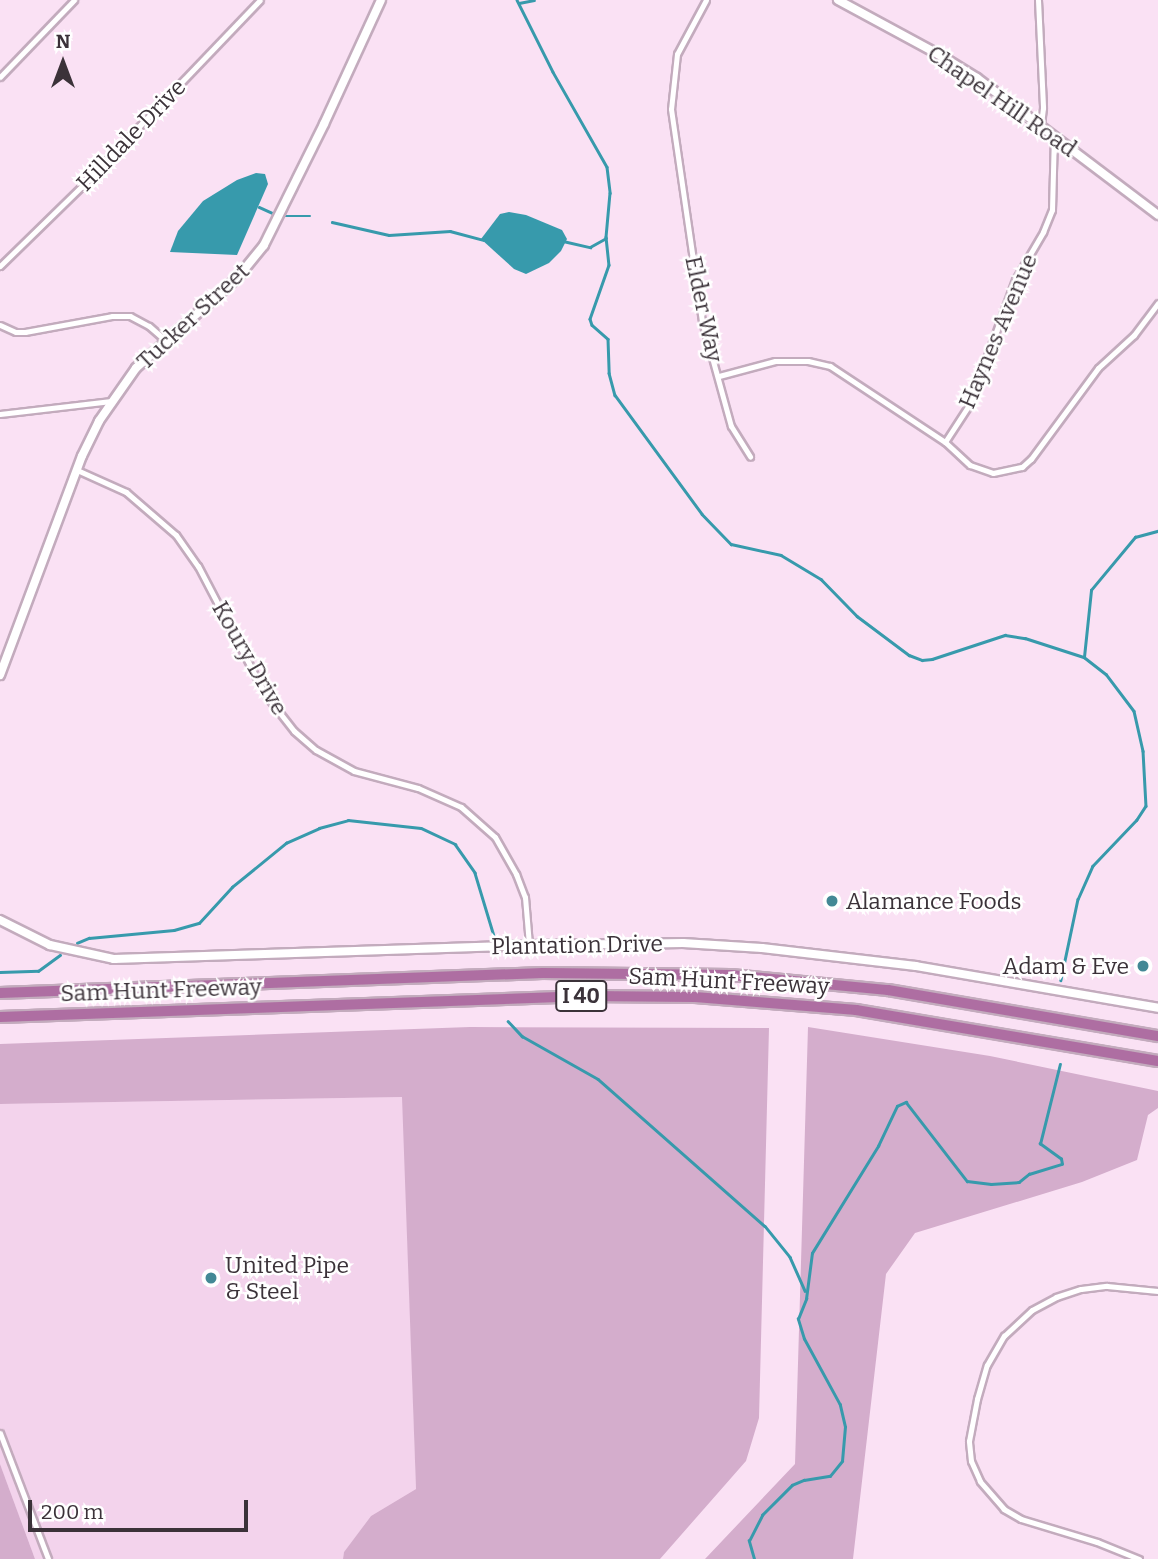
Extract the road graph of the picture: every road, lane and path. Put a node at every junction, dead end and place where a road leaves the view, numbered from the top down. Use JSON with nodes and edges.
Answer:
{"nodes":[{"id":1,"x":74,"y":0,"type":"edge"},
{"id":2,"x":260,"y":0,"type":"edge"},
{"id":3,"x":381,"y":0,"type":"edge"},
{"id":4,"x":706,"y":0,"type":"edge"},
{"id":5,"x":838,"y":0,"type":"edge"},
{"id":6,"x":1038,"y":0,"type":"edge"},
{"id":7,"x":0,"y":77,"type":"edge"},
{"id":8,"x":1041,"y":125,"type":"junction"},
{"id":9,"x":1054,"y":135,"type":"junction"},
{"id":10,"x":1158,"y":215,"type":"edge"},
{"id":11,"x":0,"y":267,"type":"edge"},
{"id":12,"x":1158,"y":303,"type":"edge"},
{"id":13,"x":0,"y":326,"type":"edge"},
{"id":14,"x":165,"y":340,"type":"junction"},
{"id":15,"x":719,"y":376,"type":"junction"},
{"id":16,"x":111,"y":401,"type":"junction"},
{"id":17,"x":0,"y":414,"type":"edge"},
{"id":18,"x":945,"y":442,"type":"junction"},
{"id":19,"x":750,"y":457,"type":"dead end"},
{"id":20,"x":77,"y":470,"type":"junction"},
{"id":21,"x":3,"y":656,"type":"edge"},
{"id":22,"x":0,"y":675,"type":"edge"},
{"id":23,"x":0,"y":920,"type":"edge"},
{"id":24,"x":530,"y":945,"type":"junction"},
{"id":25,"x":0,"y":993,"type":"edge"},
{"id":26,"x":1158,"y":1007,"type":"edge"},
{"id":27,"x":0,"y":1017,"type":"edge"},
{"id":28,"x":1158,"y":1035,"type":"edge"},
{"id":29,"x":1158,"y":1061,"type":"edge"},
{"id":30,"x":1158,"y":1291,"type":"edge"},
{"id":31,"x":0,"y":1433,"type":"edge"},
{"id":32,"x":48,"y":1559,"type":"edge"},
{"id":33,"x":1139,"y":1559,"type":"edge"}],
"edges":[{"from":1,"to":7,"type":"street"},
{"from":2,"to":11,"type":"street","name":"Hilldale Drive"},
{"from":3,"to":14,"type":"street","name":"Tucker Street"},
{"from":4,"to":15,"type":"street","name":"Elder Way"},
{"from":5,"to":8,"type":"street","name":"Chapel Hill Road"},
{"from":6,"to":8,"type":"street"},
{"from":8,"to":9,"type":"street","name":"Chapel Hill Road"},
{"from":9,"to":10,"type":"street","name":"Chapel Hill Road"},
{"from":9,"to":18,"type":"street","name":"Haynes Avenue"},
{"from":12,"to":18,"type":"street","name":"Elder Way"},
{"from":13,"to":14,"type":"street"},
{"from":14,"to":16,"type":"street","name":"Tucker Street"},
{"from":15,"to":18,"type":"street","name":"Elder Way"},
{"from":15,"to":19,"type":"street"},
{"from":16,"to":17,"type":"street"},
{"from":16,"to":20,"type":"street","name":"Tucker Street"},
{"from":20,"to":21,"type":"street","name":"Tucker Street"},
{"from":20,"to":24,"type":"street","name":"Koury Drive"},
{"from":21,"to":22,"type":"street","name":"Tucker Street"},
{"from":23,"to":24,"type":"street","name":"Plantation Drive"},
{"from":24,"to":26,"type":"street","name":"Plantation Drive"},
{"from":25,"to":28,"type":"highway","name":"Sam Hunt Freeway","number":"I 40"},
{"from":27,"to":29,"type":"highway","name":"Sam Hunt Freeway","number":"I 40"},
{"from":30,"to":33,"type":"street"},
{"from":31,"to":32,"type":"street"}]}
